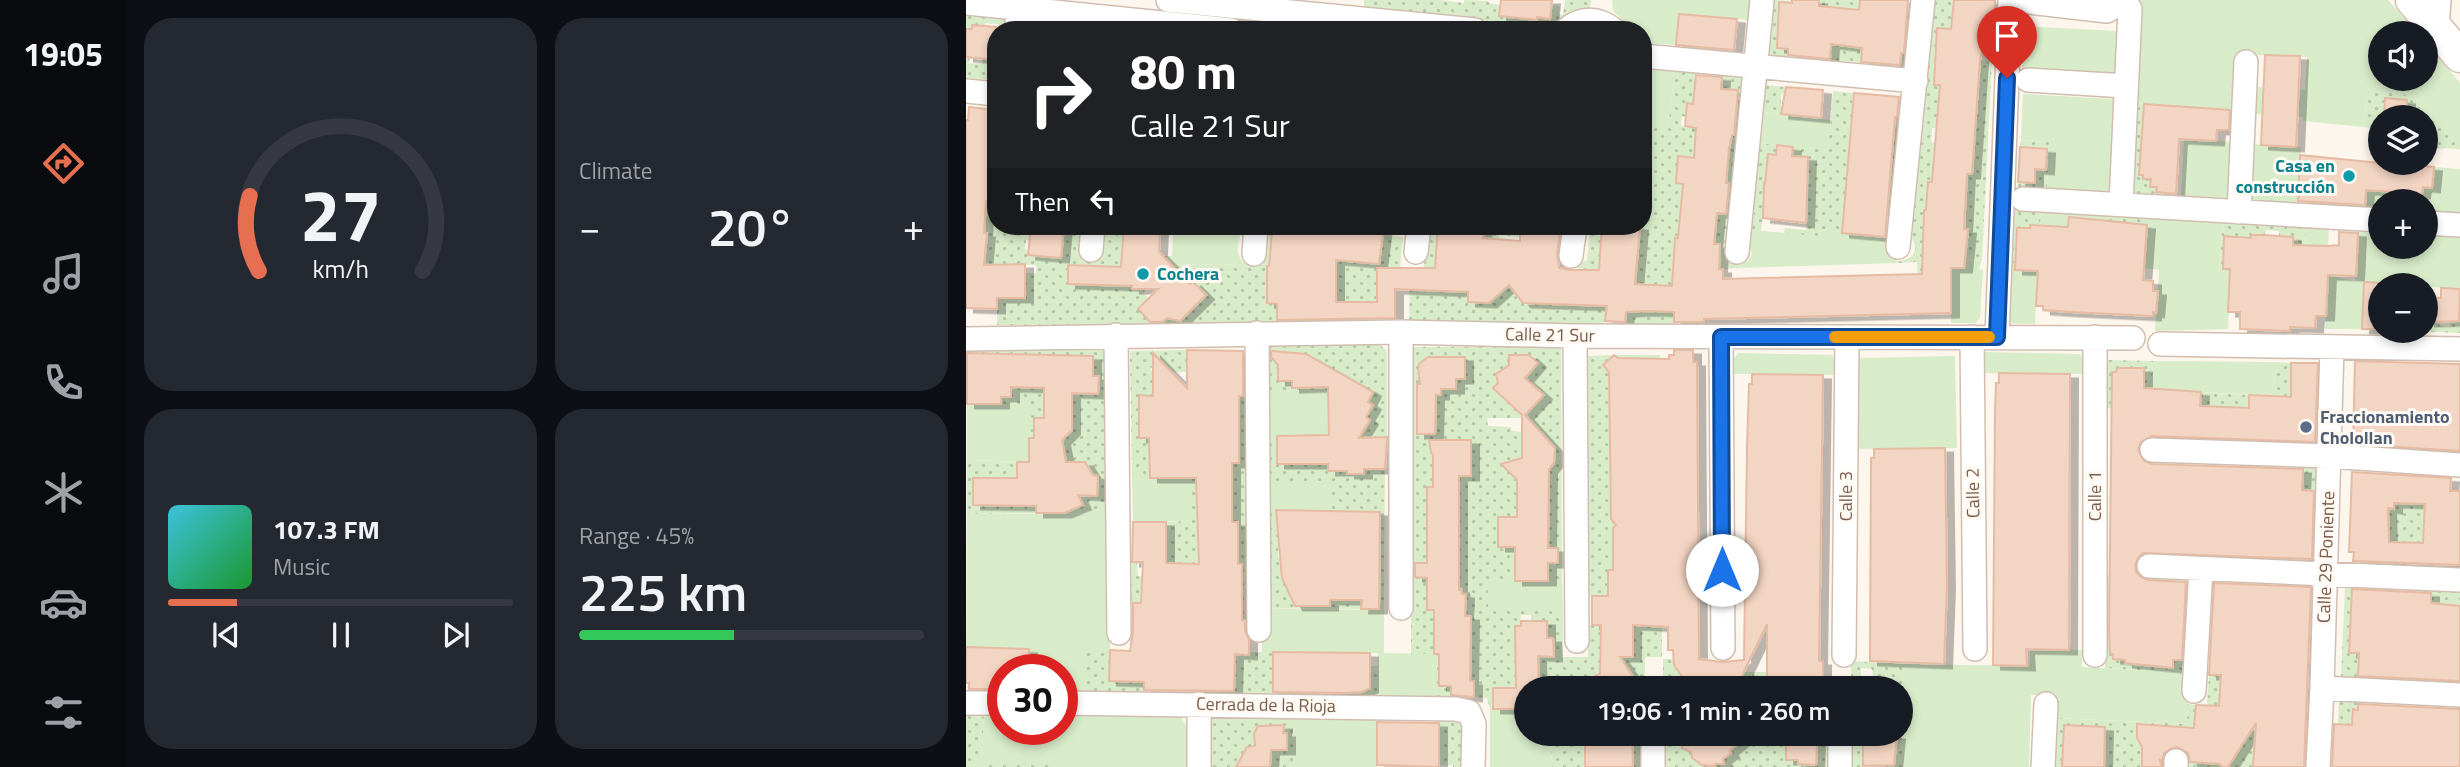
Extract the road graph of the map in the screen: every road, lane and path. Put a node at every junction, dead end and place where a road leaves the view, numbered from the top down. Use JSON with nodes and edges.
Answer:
{"nodes":[{"id":1,"x":1168,"y":0,"type":"edge"},
{"id":2,"x":1762,"y":0,"type":"edge"},
{"id":3,"x":1923,"y":0,"type":"edge"},
{"id":4,"x":1999,"y":0,"type":"edge"},
{"id":5,"x":2011,"y":0,"type":"edge"},
{"id":6,"x":2412,"y":0,"type":"edge"},
{"id":7,"x":2119,"y":1,"type":"edge"},
{"id":8,"x":966,"y":3,"type":"edge"},
{"id":9,"x":1018,"y":12,"type":"edge"},
{"id":10,"x":1045,"y":13,"type":"edge"},
{"id":11,"x":2438,"y":14,"type":"edge"},
{"id":12,"x":1603,"y":17,"type":"edge"},
{"id":13,"x":1133,"y":21,"type":"edge"},
{"id":14,"x":1289,"y":21,"type":"edge"},
{"id":15,"x":1579,"y":21,"type":"edge"},
{"id":16,"x":2460,"y":56,"type":"edge"},
{"id":17,"x":1652,"y":58,"type":"edge"},
{"id":18,"x":2246,"y":62,"type":"dead end"},
{"id":19,"x":1755,"y":66,"type":"junction"},
{"id":20,"x":1916,"y":80,"type":"junction"},
{"id":21,"x":2028,"y":80,"type":"dead end"},
{"id":22,"x":2126,"y":86,"type":"junction"},
{"id":23,"x":966,"y":91,"type":"edge"},
{"id":24,"x":987,"y":93,"type":"edge"},
{"id":25,"x":2023,"y":199,"type":"dead end"},
{"id":26,"x":2121,"y":204,"type":"junction"},
{"id":27,"x":2239,"y":212,"type":"junction"},
{"id":28,"x":2368,"y":219,"type":"edge"},
{"id":29,"x":2438,"y":224,"type":"edge"},
{"id":30,"x":2460,"y":225,"type":"edge"},
{"id":31,"x":1092,"y":235,"type":"edge"},
{"id":32,"x":1255,"y":235,"type":"edge"},
{"id":33,"x":1418,"y":235,"type":"edge"},
{"id":34,"x":1574,"y":235,"type":"edge"},
{"id":35,"x":1898,"y":247,"type":"dead end"},
{"id":36,"x":1091,"y":250,"type":"dead end"},
{"id":37,"x":1416,"y":252,"type":"dead end"},
{"id":38,"x":1737,"y":252,"type":"dead end"},
{"id":39,"x":1254,"y":254,"type":"dead end"},
{"id":40,"x":1571,"y":256,"type":"dead end"},
{"id":41,"x":1401,"y":332,"type":"junction"},
{"id":42,"x":1257,"y":333,"type":"junction"},
{"id":43,"x":1116,"y":335,"type":"junction"},
{"id":44,"x":1575,"y":336,"type":"junction"},
{"id":45,"x":1721,"y":337,"type":"junction"},
{"id":46,"x":1847,"y":337,"type":"junction"},
{"id":47,"x":1985,"y":337,"type":"junction"},
{"id":48,"x":2095,"y":337,"type":"junction"},
{"id":49,"x":2133,"y":338,"type":"dead end"},
{"id":50,"x":966,"y":339,"type":"edge"},
{"id":51,"x":2160,"y":344,"type":"dead end"},
{"id":52,"x":2332,"y":348,"type":"junction"},
{"id":53,"x":2460,"y":349,"type":"edge"},
{"id":54,"x":2152,"y":450,"type":"dead end"},
{"id":55,"x":2329,"y":456,"type":"junction"},
{"id":56,"x":2460,"y":466,"type":"edge"},
{"id":57,"x":2149,"y":566,"type":"dead end"},
{"id":58,"x":2201,"y":569,"type":"junction"},
{"id":59,"x":2324,"y":575,"type":"junction"},
{"id":60,"x":2460,"y":580,"type":"edge"},
{"id":61,"x":1401,"y":608,"type":"dead end"},
{"id":62,"x":1259,"y":630,"type":"dead end"},
{"id":63,"x":1119,"y":632,"type":"dead end"},
{"id":64,"x":1577,"y":641,"type":"dead end"},
{"id":65,"x":1723,"y":648,"type":"dead end"},
{"id":66,"x":1975,"y":649,"type":"dead end"},
{"id":67,"x":1844,"y":654,"type":"dead end"},
{"id":68,"x":2095,"y":655,"type":"dead end"},
{"id":69,"x":2322,"y":688,"type":"junction"},
{"id":70,"x":2194,"y":691,"type":"dead end"},
{"id":71,"x":2460,"y":695,"type":"edge"},
{"id":72,"x":966,"y":703,"type":"edge"},
{"id":73,"x":987,"y":703,"type":"edge"},
{"id":74,"x":1078,"y":703,"type":"edge"},
{"id":75,"x":1199,"y":704,"type":"junction"},
{"id":76,"x":2046,"y":704,"type":"dead end"},
{"id":77,"x":1653,"y":746,"type":"edge"},
{"id":78,"x":1840,"y":746,"type":"edge"},
{"id":79,"x":1199,"y":767,"type":"edge"},
{"id":80,"x":1473,"y":767,"type":"edge"},
{"id":81,"x":1653,"y":767,"type":"edge"},
{"id":82,"x":1840,"y":767,"type":"edge"},
{"id":83,"x":2043,"y":767,"type":"edge"},
{"id":84,"x":2318,"y":767,"type":"edge"}],
"edges":[{"from":1,"to":14,"type":"street"},
{"from":2,"to":19,"type":"street"},
{"from":3,"to":20,"type":"street"},
{"from":4,"to":47,"type":"street"},
{"from":5,"to":7,"type":"street"},
{"from":5,"to":47,"type":"street"},
{"from":6,"to":11,"type":"main road"},
{"from":7,"to":22,"type":"street"},
{"from":8,"to":9,"type":"street"},
{"from":9,"to":10,"type":"street"},
{"from":10,"to":13,"type":"street"},
{"from":11,"to":16,"type":"main road"},
{"from":12,"to":15,"type":"street"},
{"from":17,"to":19,"type":"street"},
{"from":18,"to":27,"type":"street"},
{"from":19,"to":20,"type":"street"},
{"from":19,"to":38,"type":"street"},
{"from":20,"to":35,"type":"street"},
{"from":21,"to":22,"type":"street"},
{"from":22,"to":26,"type":"street"},
{"from":23,"to":24,"type":"street"},
{"from":25,"to":26,"type":"street"},
{"from":26,"to":27,"type":"street"},
{"from":27,"to":28,"type":"street"},
{"from":29,"to":30,"type":"street"},
{"from":31,"to":36,"type":"street"},
{"from":32,"to":39,"type":"street"},
{"from":33,"to":37,"type":"street"},
{"from":34,"to":40,"type":"street"},
{"from":41,"to":42,"type":"street","name":"Calle 21 Sur"},
{"from":41,"to":44,"type":"street","name":"Calle 21 Sur"},
{"from":41,"to":61,"type":"street"},
{"from":42,"to":43,"type":"street","name":"Calle 21 Sur"},
{"from":42,"to":62,"type":"street"},
{"from":43,"to":50,"type":"street","name":"Calle 21 Sur"},
{"from":43,"to":63,"type":"street"},
{"from":44,"to":45,"type":"street","name":"Calle 21 Sur"},
{"from":44,"to":64,"type":"street"},
{"from":45,"to":46,"type":"street","name":"Calle 21 Sur"},
{"from":45,"to":65,"type":"street"},
{"from":46,"to":47,"type":"street","name":"Calle 21 Sur"},
{"from":46,"to":67,"type":"street","name":"Calle 3"},
{"from":47,"to":48,"type":"street","name":"Calle 21 Sur"},
{"from":47,"to":66,"type":"street","name":"Calle 2"},
{"from":48,"to":49,"type":"street","name":"Calle 21 Sur"},
{"from":48,"to":68,"type":"street","name":"Calle 1"},
{"from":51,"to":52,"type":"street"},
{"from":52,"to":53,"type":"street"},
{"from":52,"to":55,"type":"street","name":"Calle 29 Poniente"},
{"from":54,"to":55,"type":"street"},
{"from":55,"to":56,"type":"street"},
{"from":55,"to":59,"type":"street","name":"Calle 29 Poniente"},
{"from":57,"to":58,"type":"street"},
{"from":58,"to":59,"type":"street"},
{"from":58,"to":70,"type":"street"},
{"from":59,"to":60,"type":"street"},
{"from":59,"to":69,"type":"street","name":"Calle 29 Poniente"},
{"from":69,"to":71,"type":"street"},
{"from":69,"to":84,"type":"street","name":"Calle 29 Poniente"},
{"from":72,"to":73,"type":"street"},
{"from":74,"to":75,"type":"street","name":"Cerrada de la Rioja"},
{"from":75,"to":79,"type":"street"},
{"from":75,"to":80,"type":"street","name":"Cerrada de la Rioja"},
{"from":76,"to":83,"type":"street"},
{"from":77,"to":81,"type":"street"},
{"from":78,"to":82,"type":"street"}]}
